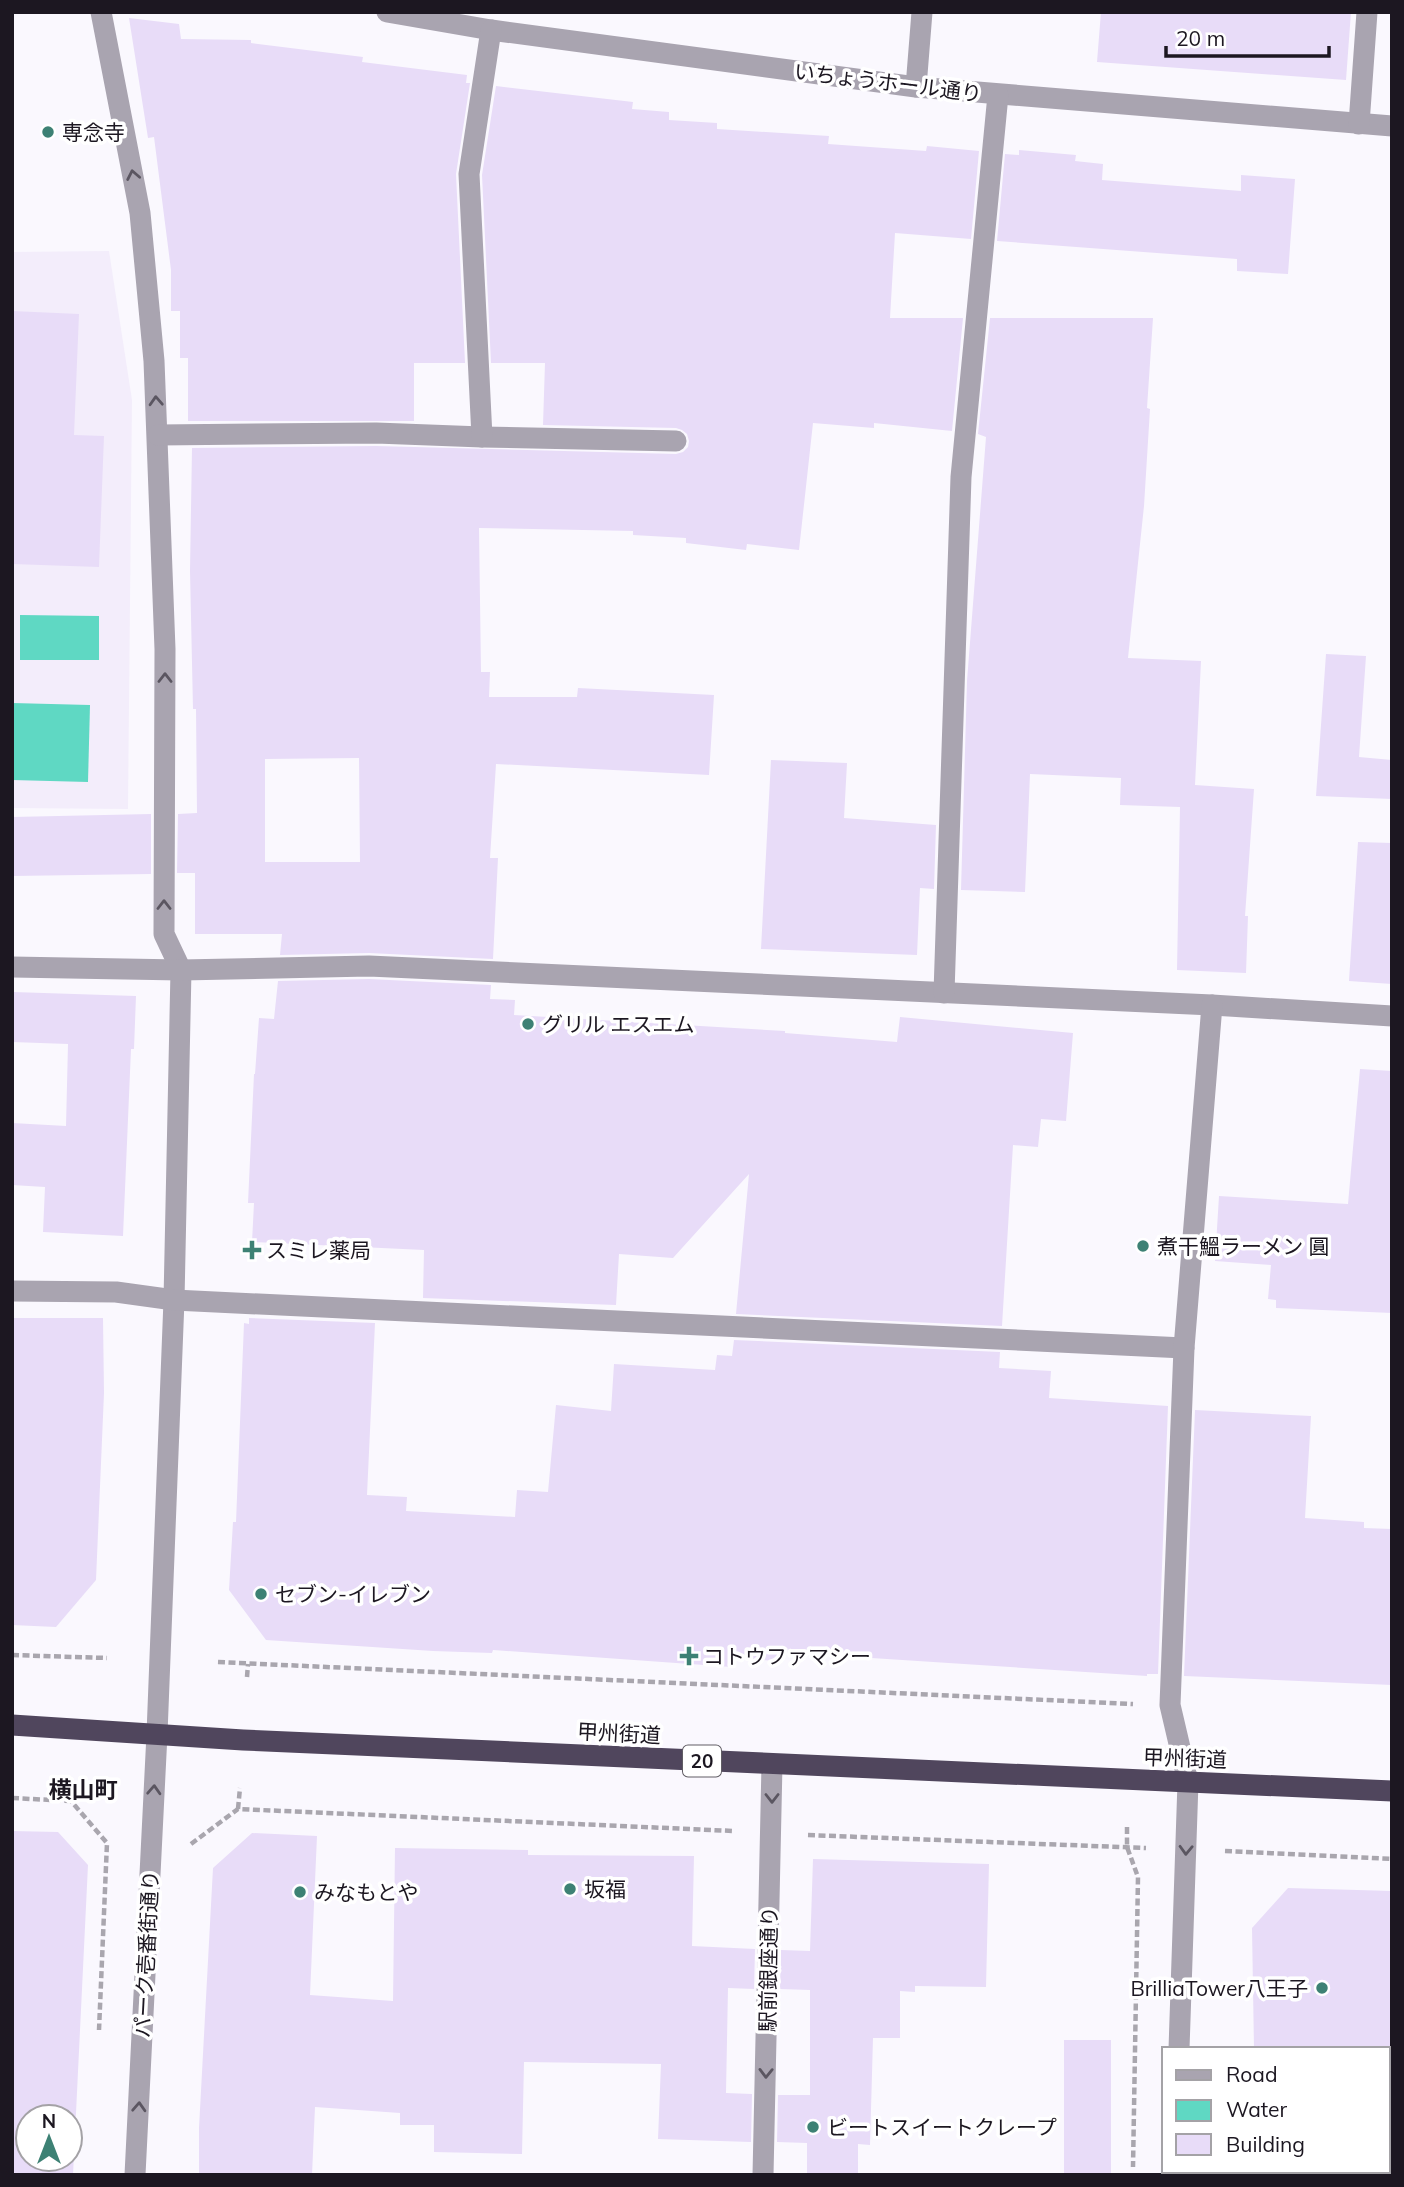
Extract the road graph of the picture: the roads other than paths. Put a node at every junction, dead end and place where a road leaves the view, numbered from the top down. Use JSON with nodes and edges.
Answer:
{"nodes":[{"id":1,"x":101,"y":12,"type":"edge"},
{"id":2,"x":387,"y":12,"type":"edge"},
{"id":3,"x":922,"y":12,"type":"edge"},
{"id":4,"x":1367,"y":12,"type":"edge"},
{"id":5,"x":491,"y":30,"type":"junction"},
{"id":6,"x":916,"y":87,"type":"junction"},
{"id":7,"x":998,"y":95,"type":"junction"},
{"id":8,"x":1359,"y":124,"type":"junction"},
{"id":9,"x":1392,"y":126,"type":"edge"},
{"id":10,"x":158,"y":435,"type":"junction"},
{"id":11,"x":482,"y":437,"type":"junction"},
{"id":12,"x":676,"y":441,"type":"dead end"},
{"id":13,"x":12,"y":967,"type":"edge"},
{"id":14,"x":181,"y":970,"type":"junction"},
{"id":15,"x":944,"y":993,"type":"junction"},
{"id":16,"x":1212,"y":1005,"type":"junction"},
{"id":17,"x":1392,"y":1016,"type":"edge"},
{"id":18,"x":12,"y":1292,"type":"edge"},
{"id":19,"x":174,"y":1300,"type":"junction"},
{"id":20,"x":1184,"y":1348,"type":"junction"},
{"id":21,"x":12,"y":1725,"type":"edge"},
{"id":22,"x":157,"y":1734,"type":"junction"},
{"id":23,"x":772,"y":1764,"type":"junction"},
{"id":24,"x":1188,"y":1782,"type":"junction"},
{"id":25,"x":1392,"y":1791,"type":"edge"},
{"id":26,"x":1179,"y":2047,"type":"edge"},
{"id":27,"x":135,"y":2175,"type":"edge"},
{"id":28,"x":763,"y":2175,"type":"edge"}],
"edges":[{"from":10,"to":1,"type":"street","one_way":true},
{"from":2,"to":5,"type":"street","name":"いちょうホール通り"},
{"from":3,"to":6,"type":"street"},
{"from":4,"to":8,"type":"street"},
{"from":5,"to":6,"type":"street","name":"いちょうホール通り"},
{"from":5,"to":11,"type":"street"},
{"from":6,"to":7,"type":"street","name":"いちょうホール通り"},
{"from":7,"to":8,"type":"street","name":"いちょうホール通り"},
{"from":7,"to":15,"type":"street"},
{"from":8,"to":9,"type":"street","name":"いちょうホール通り"},
{"from":10,"to":11,"type":"street"},
{"from":14,"to":10,"type":"street","one_way":true},
{"from":11,"to":12,"type":"street"},
{"from":13,"to":14,"type":"street"},
{"from":14,"to":15,"type":"street"},
{"from":14,"to":19,"type":"street","name":"パーク壱番街通り"},
{"from":15,"to":16,"type":"street"},
{"from":16,"to":17,"type":"street"},
{"from":16,"to":20,"type":"street"},
{"from":18,"to":19,"type":"street"},
{"from":19,"to":20,"type":"street"},
{"from":19,"to":22,"type":"street","name":"パーク壱番街通り"},
{"from":20,"to":24,"type":"street"},
{"from":21,"to":22,"type":"highway","name":"甲州街道","number":"20"},
{"from":22,"to":23,"type":"highway","name":"甲州街道","number":"20"},
{"from":27,"to":22,"type":"street","name":"パーク壱番街通り","one_way":true},
{"from":23,"to":24,"type":"highway","name":"甲州街道","number":"20"},
{"from":23,"to":28,"type":"street","name":"駅前銀座通り","one_way":true},
{"from":24,"to":25,"type":"highway","name":"甲州街道","number":"20"},
{"from":24,"to":26,"type":"street","one_way":true}]}
